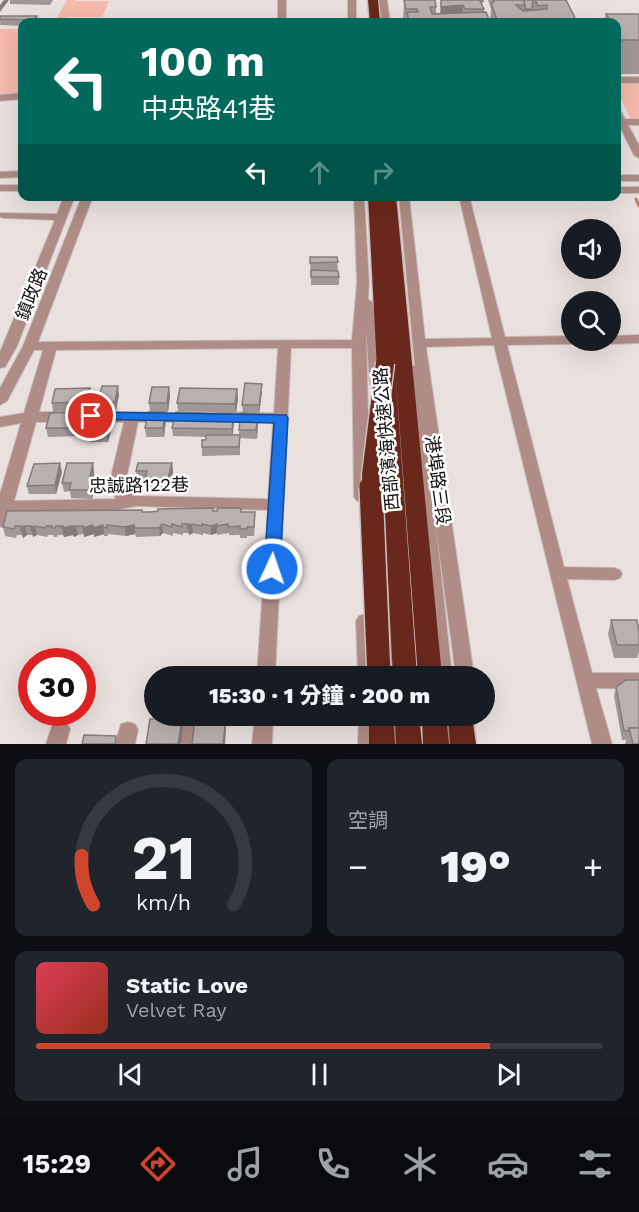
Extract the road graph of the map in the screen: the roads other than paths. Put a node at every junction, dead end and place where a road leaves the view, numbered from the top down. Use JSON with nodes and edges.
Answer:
{"nodes":[{"id":1,"x":282,"y":0,"type":"edge"},
{"id":2,"x":352,"y":0,"type":"edge"},
{"id":3,"x":362,"y":0,"type":"edge"},
{"id":4,"x":373,"y":0,"type":"edge"},
{"id":5,"x":383,"y":0,"type":"edge"},
{"id":6,"x":282,"y":18,"type":"edge"},
{"id":7,"x":352,"y":18,"type":"edge"},
{"id":8,"x":364,"y":18,"type":"edge"},
{"id":9,"x":375,"y":18,"type":"edge"},
{"id":10,"x":385,"y":18,"type":"edge"},
{"id":11,"x":621,"y":80,"type":"edge"},
{"id":12,"x":639,"y":80,"type":"edge"},
{"id":13,"x":18,"y":97,"type":"edge"},
{"id":14,"x":0,"y":100,"type":"edge"},
{"id":15,"x":18,"y":102,"type":"edge"},
{"id":16,"x":639,"y":122,"type":"edge"},
{"id":17,"x":621,"y":125,"type":"edge"},
{"id":18,"x":621,"y":125,"type":"edge"},
{"id":19,"x":621,"y":127,"type":"edge"},
{"id":20,"x":639,"y":127,"type":"edge"},
{"id":21,"x":639,"y":155,"type":"edge"},
{"id":22,"x":18,"y":174,"type":"edge"},
{"id":23,"x":0,"y":175,"type":"edge"},
{"id":24,"x":621,"y":178,"type":"edge"},
{"id":25,"x":639,"y":178,"type":"edge"},
{"id":26,"x":0,"y":188,"type":"edge"},
{"id":27,"x":18,"y":188,"type":"edge"},
{"id":28,"x":621,"y":190,"type":"edge"},
{"id":29,"x":639,"y":190,"type":"edge"},
{"id":30,"x":67,"y":201,"type":"edge"},
{"id":31,"x":86,"y":201,"type":"edge"},
{"id":32,"x":359,"y":201,"type":"edge"},
{"id":33,"x":375,"y":201,"type":"edge"},
{"id":34,"x":389,"y":201,"type":"edge"},
{"id":35,"x":405,"y":201,"type":"edge"},
{"id":36,"x":465,"y":201,"type":"edge"},
{"id":37,"x":4,"y":215,"type":"dead end"},
{"id":38,"x":62,"y":217,"type":"junction"},
{"id":39,"x":363,"y":283,"type":"junction"},
{"id":40,"x":414,"y":283,"type":"junction"},
{"id":41,"x":639,"y":339,"type":"edge"},
{"id":42,"x":561,"y":340,"type":"edge"},
{"id":43,"x":621,"y":340,"type":"edge"},
{"id":44,"x":499,"y":341,"type":"junction"},
{"id":45,"x":418,"y":343,"type":"junction"},
{"id":46,"x":285,"y":344,"type":"junction"},
{"id":47,"x":358,"y":344,"type":"junction"},
{"id":48,"x":5,"y":346,"type":"edge"},
{"id":49,"x":30,"y":346,"type":"junction"},
{"id":50,"x":51,"y":346,"type":"junction"},
{"id":51,"x":385,"y":363,"type":"junction"},
{"id":52,"x":0,"y":364,"type":"edge"},
{"id":53,"x":0,"y":401,"type":"edge"},
{"id":54,"x":132,"y":416,"type":"junction"},
{"id":55,"x":29,"y":417,"type":"junction"},
{"id":56,"x":281,"y":418,"type":"junction"},
{"id":57,"x":0,"y":422,"type":"edge"},
{"id":58,"x":137,"y":501,"type":"junction"},
{"id":59,"x":275,"y":505,"type":"junction"},
{"id":60,"x":2,"y":514,"type":"edge"},
{"id":61,"x":557,"y":573,"type":"junction"},
{"id":62,"x":614,"y":574,"type":"dead end"},
{"id":63,"x":267,"y":666,"type":"edge"},
{"id":64,"x":367,"y":666,"type":"edge"},
{"id":65,"x":379,"y":666,"type":"edge"},
{"id":66,"x":391,"y":666,"type":"edge"},
{"id":67,"x":404,"y":666,"type":"edge"},
{"id":68,"x":435,"y":666,"type":"edge"},
{"id":69,"x":436,"y":666,"type":"edge"},
{"id":70,"x":464,"y":666,"type":"edge"},
{"id":71,"x":585,"y":680,"type":"junction"},
{"id":72,"x":639,"y":681,"type":"edge"},
{"id":73,"x":263,"y":726,"type":"edge"},
{"id":74,"x":368,"y":726,"type":"edge"},
{"id":75,"x":381,"y":726,"type":"edge"},
{"id":76,"x":394,"y":726,"type":"edge"},
{"id":77,"x":408,"y":726,"type":"edge"},
{"id":78,"x":435,"y":726,"type":"edge"},
{"id":79,"x":448,"y":726,"type":"edge"},
{"id":80,"x":461,"y":726,"type":"edge"},
{"id":81,"x":471,"y":726,"type":"edge"},
{"id":82,"x":262,"y":744,"type":"edge"},
{"id":83,"x":369,"y":744,"type":"edge"},
{"id":84,"x":382,"y":744,"type":"edge"},
{"id":85,"x":395,"y":744,"type":"edge"},
{"id":86,"x":409,"y":744,"type":"edge"},
{"id":87,"x":436,"y":744,"type":"edge"},
{"id":88,"x":449,"y":744,"type":"edge"},
{"id":89,"x":463,"y":744,"type":"edge"},
{"id":90,"x":474,"y":744,"type":"edge"},
{"id":91,"x":602,"y":744,"type":"edge"}],
"edges":[{"from":1,"to":6,"type":"street"},
{"from":2,"to":7,"type":"street"},
{"from":3,"to":8,"type":"highway"},
{"from":4,"to":9,"type":"highway"},
{"from":5,"to":10,"type":"street"},
{"from":11,"to":12,"type":"street"},
{"from":13,"to":14,"type":"street"},
{"from":14,"to":15,"type":"street"},
{"from":16,"to":17,"type":"street"},
{"from":18,"to":20,"type":"street"},
{"from":19,"to":21,"type":"street"},
{"from":22,"to":23,"type":"street"},
{"from":24,"to":25,"type":"street"},
{"from":26,"to":27,"type":"street"},
{"from":28,"to":29,"type":"street"},
{"from":30,"to":38,"type":"street","name":"鎮政路"},
{"from":31,"to":49,"type":"street","name":"鎮政路"},
{"from":32,"to":39,"type":"street"},
{"from":33,"to":51,"type":"highway","name":"西部濱海快速公路"},
{"from":34,"to":68,"type":"highway","name":"西部濱海快速公路"},
{"from":35,"to":40,"type":"street","name":"港埠路三段"},
{"from":36,"to":44,"type":"street"},
{"from":37,"to":38,"type":"street"},
{"from":38,"to":48,"type":"street","name":"鎮政路"},
{"from":39,"to":47,"type":"street"},
{"from":39,"to":66,"type":"street"},
{"from":40,"to":45,"type":"street","name":"港埠路三段"},
{"from":40,"to":69,"type":"street","name":"港埠路三段"},
{"from":41,"to":43,"type":"street"},
{"from":42,"to":44,"type":"street"},
{"from":44,"to":45,"type":"street"},
{"from":44,"to":61,"type":"street"},
{"from":45,"to":70,"type":"street","name":"港埠路三段"},
{"from":46,"to":47,"type":"street"},
{"from":46,"to":50,"type":"street"},
{"from":46,"to":56,"type":"street"},
{"from":47,"to":64,"type":"street"},
{"from":48,"to":52,"type":"street","name":"鎮政路"},
{"from":49,"to":50,"type":"street"},
{"from":49,"to":53,"type":"street","name":"鎮政路"},
{"from":50,"to":55,"type":"street"},
{"from":51,"to":65,"type":"highway","bridge":true},
{"from":51,"to":67,"type":"highway","name":"西部濱海快速公路","bridge":true},
{"from":54,"to":55,"type":"street"},
{"from":54,"to":56,"type":"street"},
{"from":54,"to":58,"type":"street"},
{"from":55,"to":57,"type":"street"},
{"from":55,"to":60,"type":"street"},
{"from":56,"to":59,"type":"street"},
{"from":58,"to":59,"type":"street","name":"忠誠路122巷"},
{"from":58,"to":60,"type":"street","name":"忠誠路122巷"},
{"from":59,"to":63,"type":"street"},
{"from":61,"to":62,"type":"street"},
{"from":61,"to":71,"type":"street"},
{"from":71,"to":72,"type":"street"},
{"from":71,"to":91,"type":"street"},
{"from":73,"to":82,"type":"street"},
{"from":74,"to":83,"type":"street"},
{"from":75,"to":84,"type":"highway"},
{"from":76,"to":85,"type":"street"},
{"from":77,"to":86,"type":"highway"},
{"from":78,"to":87,"type":"highway"},
{"from":79,"to":88,"type":"street"},
{"from":80,"to":89,"type":"highway"},
{"from":81,"to":90,"type":"street"}]}
